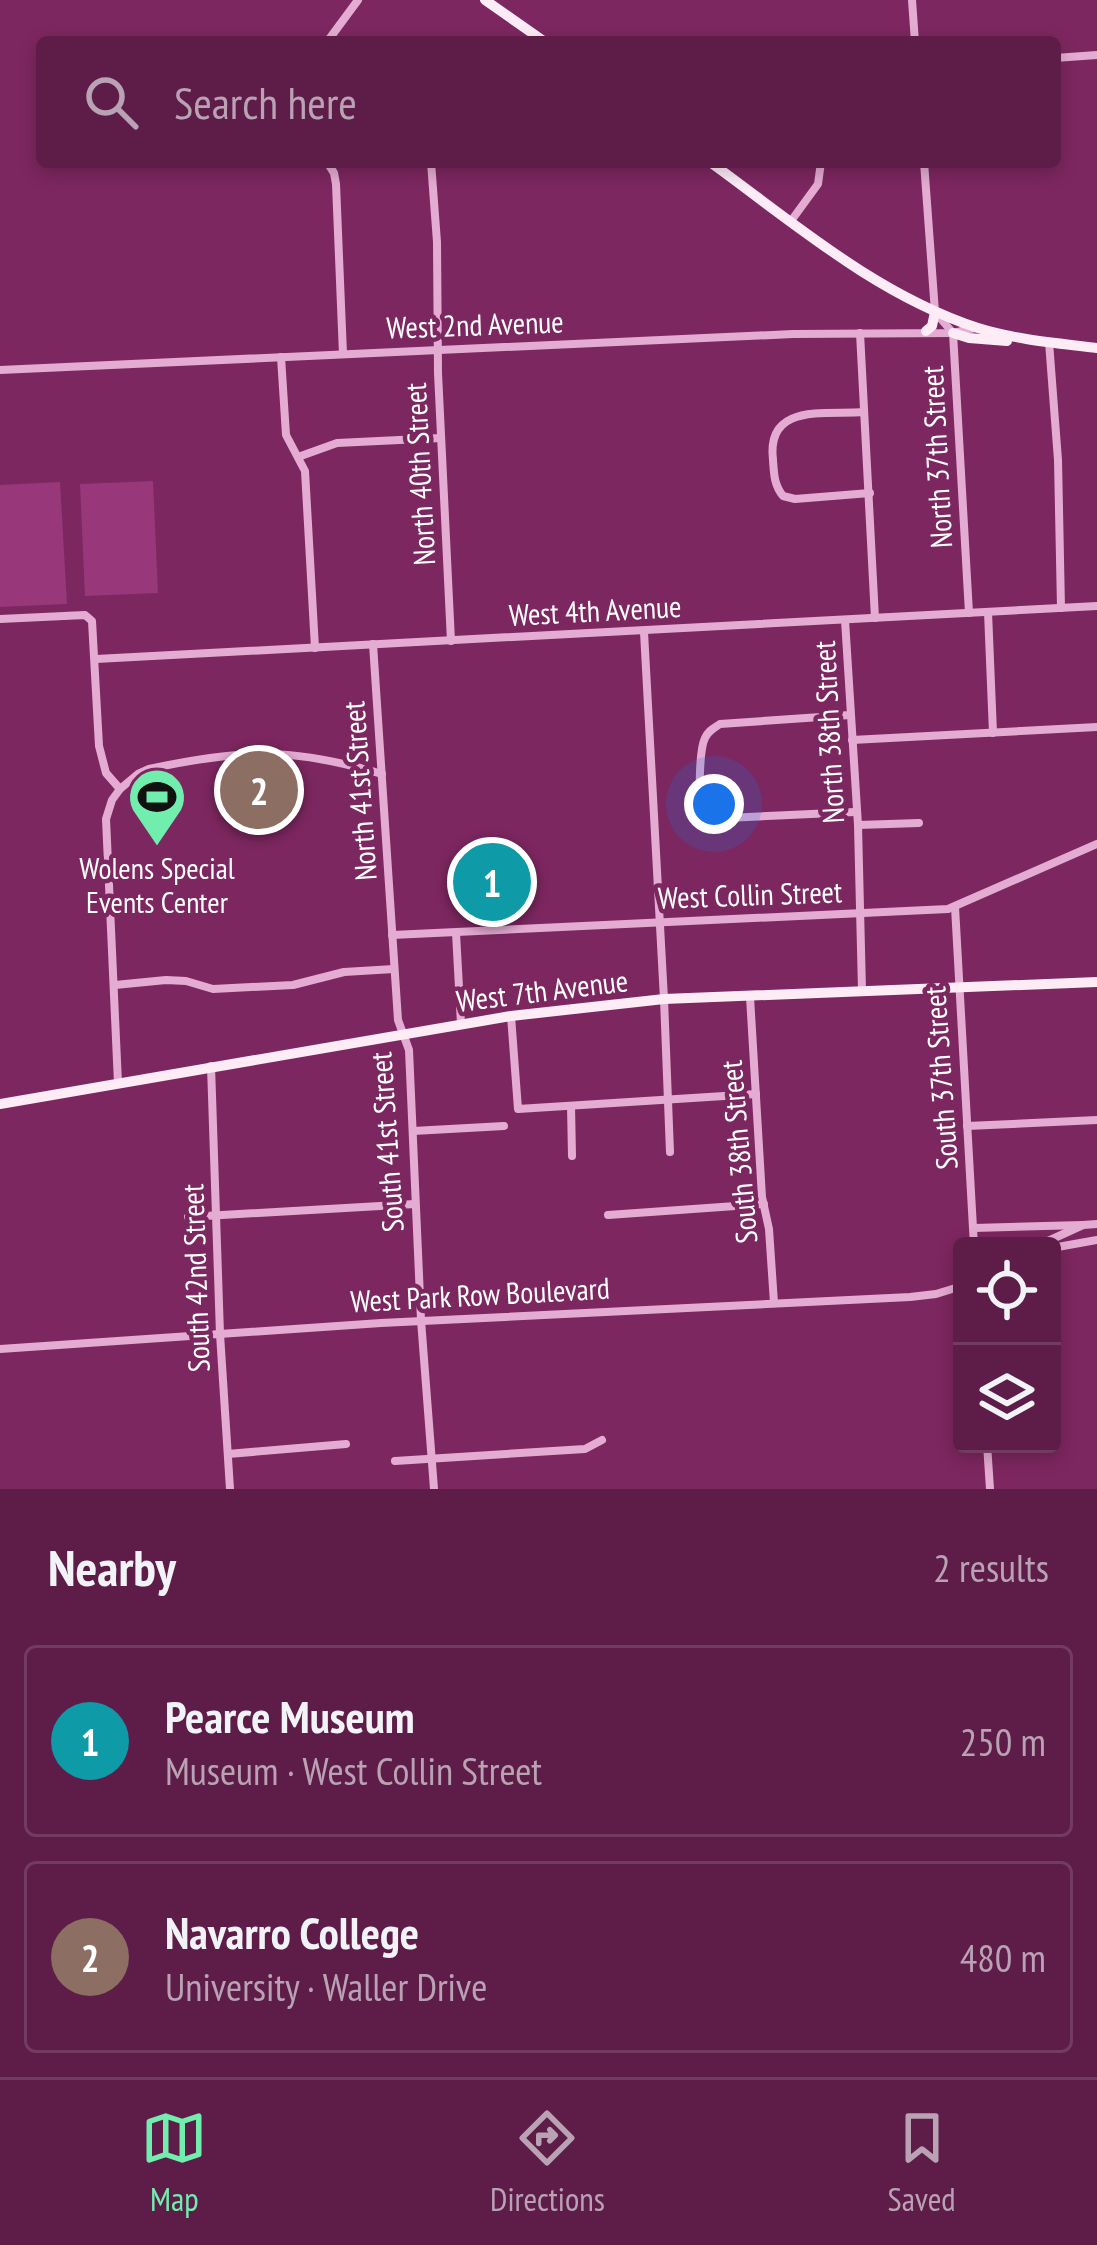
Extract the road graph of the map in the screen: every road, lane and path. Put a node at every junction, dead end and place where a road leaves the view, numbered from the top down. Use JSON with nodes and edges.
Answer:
{"nodes":[{"id":1,"x":358,"y":0,"type":"edge"},
{"id":2,"x":484,"y":0,"type":"edge"},
{"id":3,"x":912,"y":0,"type":"edge"},
{"id":4,"x":331,"y":36,"type":"edge"},
{"id":5,"x":536,"y":36,"type":"edge"},
{"id":6,"x":915,"y":36,"type":"edge"},
{"id":7,"x":1097,"y":55,"type":"edge"},
{"id":8,"x":1061,"y":58,"type":"edge"},
{"id":9,"x":331,"y":168,"type":"edge"},
{"id":10,"x":431,"y":168,"type":"edge"},
{"id":11,"x":718,"y":168,"type":"edge"},
{"id":12,"x":820,"y":168,"type":"edge"},
{"id":13,"x":924,"y":168,"type":"edge"},
{"id":14,"x":791,"y":220,"type":"junction"},
{"id":15,"x":935,"y":312,"type":"junction"},
{"id":16,"x":977,"y":328,"type":"junction"},
{"id":17,"x":926,"y":331,"type":"junction"},
{"id":18,"x":860,"y":333,"type":"junction"},
{"id":19,"x":952,"y":333,"type":"junction"},
{"id":20,"x":1022,"y":340,"type":"junction"},
{"id":21,"x":1049,"y":342,"type":"junction"},
{"id":22,"x":1097,"y":348,"type":"edge"},
{"id":23,"x":438,"y":349,"type":"junction"},
{"id":24,"x":343,"y":354,"type":"junction"},
{"id":25,"x":281,"y":357,"type":"junction"},
{"id":26,"x":0,"y":370,"type":"edge"},
{"id":27,"x":865,"y":412,"type":"junction"},
{"id":28,"x":441,"y":438,"type":"junction"},
{"id":29,"x":298,"y":457,"type":"junction"},
{"id":30,"x":870,"y":493,"type":"junction"},
{"id":31,"x":1097,"y":606,"type":"edge"},
{"id":32,"x":1060,"y":608,"type":"junction"},
{"id":33,"x":988,"y":612,"type":"junction"},
{"id":34,"x":969,"y":613,"type":"junction"},
{"id":35,"x":875,"y":618,"type":"junction"},
{"id":36,"x":0,"y":619,"type":"edge"},
{"id":37,"x":845,"y":620,"type":"junction"},
{"id":38,"x":644,"y":632,"type":"junction"},
{"id":39,"x":451,"y":640,"type":"junction"},
{"id":40,"x":374,"y":644,"type":"junction"},
{"id":41,"x":315,"y":648,"type":"junction"},
{"id":42,"x":96,"y":659,"type":"junction"},
{"id":43,"x":850,"y":715,"type":"junction"},
{"id":44,"x":1097,"y":727,"type":"edge"},
{"id":45,"x":993,"y":733,"type":"junction"},
{"id":46,"x":852,"y":740,"type":"junction"},
{"id":47,"x":382,"y":775,"type":"junction"},
{"id":48,"x":120,"y":789,"type":"junction"},
{"id":49,"x":856,"y":812,"type":"junction"},
{"id":50,"x":919,"y":824,"type":"dead end"},
{"id":51,"x":858,"y":825,"type":"junction"},
{"id":52,"x":1097,"y":844,"type":"edge"},
{"id":53,"x":955,"y":907,"type":"junction"},
{"id":54,"x":861,"y":914,"type":"junction"},
{"id":55,"x":660,"y":922,"type":"junction"},
{"id":56,"x":456,"y":933,"type":"junction"},
{"id":57,"x":392,"y":935,"type":"junction"},
{"id":58,"x":394,"y":968,"type":"junction"},
{"id":59,"x":1097,"y":982,"type":"edge"},
{"id":60,"x":115,"y":985,"type":"junction"},
{"id":61,"x":958,"y":987,"type":"junction"},
{"id":62,"x":862,"y":991,"type":"junction"},
{"id":63,"x":750,"y":997,"type":"junction"},
{"id":64,"x":664,"y":999,"type":"junction"},
{"id":65,"x":511,"y":1016,"type":"junction"},
{"id":66,"x":461,"y":1024,"type":"junction"},
{"id":67,"x":402,"y":1035,"type":"junction"},
{"id":68,"x":212,"y":1066,"type":"junction"},
{"id":69,"x":118,"y":1083,"type":"junction"},
{"id":70,"x":756,"y":1094,"type":"junction"},
{"id":71,"x":668,"y":1100,"type":"junction"},
{"id":72,"x":0,"y":1104,"type":"edge"},
{"id":73,"x":571,"y":1106,"type":"junction"},
{"id":74,"x":1097,"y":1120,"type":"edge"},
{"id":75,"x":504,"y":1126,"type":"dead end"},
{"id":76,"x":967,"y":1126,"type":"junction"},
{"id":77,"x":413,"y":1131,"type":"junction"},
{"id":78,"x":670,"y":1152,"type":"dead end"},
{"id":79,"x":572,"y":1156,"type":"dead end"},
{"id":80,"x":415,"y":1204,"type":"junction"},
{"id":81,"x":764,"y":1204,"type":"junction"},
{"id":82,"x":608,"y":1214,"type":"dead end"},
{"id":83,"x":218,"y":1216,"type":"junction"},
{"id":84,"x":188,"y":1217,"type":"dead end"},
{"id":85,"x":1097,"y":1224,"type":"edge"},
{"id":86,"x":1083,"y":1225,"type":"junction"},
{"id":87,"x":974,"y":1228,"type":"junction"},
{"id":88,"x":974,"y":1237,"type":"edge"},
{"id":89,"x":1057,"y":1237,"type":"edge"},
{"id":90,"x":1097,"y":1240,"type":"edge"},
{"id":91,"x":1061,"y":1246,"type":"edge"},
{"id":92,"x":953,"y":1289,"type":"edge"},
{"id":93,"x":774,"y":1303,"type":"junction"},
{"id":94,"x":422,"y":1320,"type":"junction"},
{"id":95,"x":220,"y":1334,"type":"junction"},
{"id":96,"x":0,"y":1349,"type":"edge"},
{"id":97,"x":602,"y":1440,"type":"dead end"},
{"id":98,"x":346,"y":1444,"type":"dead end"},
{"id":99,"x":988,"y":1453,"type":"edge"},
{"id":100,"x":228,"y":1454,"type":"junction"},
{"id":101,"x":432,"y":1459,"type":"junction"},
{"id":102,"x":395,"y":1461,"type":"dead end"},
{"id":103,"x":230,"y":1489,"type":"edge"},
{"id":104,"x":434,"y":1489,"type":"edge"},
{"id":105,"x":990,"y":1489,"type":"edge"}],
"edges":[{"from":1,"to":4,"type":"street"},
{"from":2,"to":5,"type":"main road"},
{"from":3,"to":6,"type":"street"},
{"from":7,"to":8,"type":"street"},
{"from":9,"to":24,"type":"street"},
{"from":10,"to":23,"type":"street","name":"North 40th Street"},
{"from":11,"to":14,"type":"main road"},
{"from":12,"to":14,"type":"street"},
{"from":13,"to":15,"type":"street"},
{"from":14,"to":15,"type":"main road"},
{"from":15,"to":16,"type":"main road"},
{"from":15,"to":17,"type":"main road"},
{"from":15,"to":19,"type":"street","name":"North 37th Street"},
{"from":16,"to":19,"type":"street","name":"West 2nd Avenue"},
{"from":16,"to":20,"type":"main road"},
{"from":17,"to":18,"type":"street","name":"West 2nd Avenue"},
{"from":17,"to":19,"type":"street","name":"West 2nd Avenue"},
{"from":18,"to":23,"type":"street","name":"West 2nd Avenue"},
{"from":18,"to":27,"type":"street","name":"North 38th Street"},
{"from":19,"to":20,"type":"main road"},
{"from":19,"to":34,"type":"street","name":"North 37th Street"},
{"from":20,"to":21,"type":"main road"},
{"from":21,"to":22,"type":"main road"},
{"from":21,"to":32,"type":"street"},
{"from":23,"to":24,"type":"street","name":"West 2nd Avenue"},
{"from":23,"to":28,"type":"street","name":"North 40th Street"},
{"from":24,"to":25,"type":"street","name":"West 2nd Avenue"},
{"from":25,"to":26,"type":"street","name":"West 2nd Avenue"},
{"from":25,"to":29,"type":"street"},
{"from":27,"to":30,"type":"street","name":"North 38th Street"},
{"from":27,"to":30,"type":"street"},
{"from":28,"to":29,"type":"street"},
{"from":28,"to":39,"type":"street","name":"North 40th Street"},
{"from":29,"to":41,"type":"street"},
{"from":30,"to":35,"type":"street","name":"North 38th Street"},
{"from":31,"to":32,"type":"street","name":"West 4th Avenue"},
{"from":32,"to":33,"type":"street","name":"West 4th Avenue"},
{"from":33,"to":34,"type":"street","name":"West 4th Avenue"},
{"from":33,"to":45,"type":"street"},
{"from":34,"to":35,"type":"street","name":"West 4th Avenue"},
{"from":35,"to":37,"type":"street","name":"West 4th Avenue"},
{"from":36,"to":42,"type":"street"},
{"from":37,"to":38,"type":"street","name":"West 4th Avenue"},
{"from":37,"to":43,"type":"street","name":"North 38th Street"},
{"from":38,"to":39,"type":"street","name":"West 4th Avenue"},
{"from":38,"to":55,"type":"street"},
{"from":39,"to":40,"type":"street","name":"West 4th Avenue"},
{"from":40,"to":41,"type":"street","name":"West 4th Avenue"},
{"from":40,"to":47,"type":"street","name":"North 41st Street"},
{"from":41,"to":42,"type":"street","name":"West 4th Avenue"},
{"from":42,"to":48,"type":"street"},
{"from":43,"to":46,"type":"street","name":"North 38th Street"},
{"from":43,"to":49,"type":"street"},
{"from":44,"to":45,"type":"street"},
{"from":45,"to":46,"type":"street"},
{"from":46,"to":49,"type":"street","name":"North 38th Street"},
{"from":47,"to":48,"type":"street"},
{"from":47,"to":57,"type":"street","name":"North 41st Street"},
{"from":48,"to":60,"type":"street"},
{"from":49,"to":51,"type":"street","name":"North 38th Street"},
{"from":50,"to":51,"type":"street"},
{"from":51,"to":54,"type":"street","name":"North 38th Street"},
{"from":52,"to":53,"type":"street","name":"West Collin Street"},
{"from":53,"to":54,"type":"street","name":"West Collin Street"},
{"from":53,"to":61,"type":"street","name":"South 37th Street"},
{"from":54,"to":55,"type":"street","name":"West Collin Street"},
{"from":54,"to":62,"type":"street"},
{"from":55,"to":56,"type":"street","name":"West Collin Street"},
{"from":55,"to":64,"type":"street"},
{"from":56,"to":57,"type":"street","name":"West Collin Street"},
{"from":56,"to":66,"type":"street"},
{"from":57,"to":58,"type":"street","name":"South 41st Street"},
{"from":58,"to":60,"type":"street"},
{"from":58,"to":67,"type":"street","name":"South 41st Street"},
{"from":59,"to":61,"type":"main road","name":"West 7th Avenue"},
{"from":60,"to":69,"type":"street"},
{"from":61,"to":62,"type":"main road","name":"West 7th Avenue"},
{"from":61,"to":76,"type":"street","name":"South 37th Street"},
{"from":62,"to":63,"type":"main road","name":"West 7th Avenue"},
{"from":63,"to":64,"type":"main road","name":"West 7th Avenue"},
{"from":63,"to":70,"type":"street","name":"South 38th Street"},
{"from":64,"to":65,"type":"main road","name":"West 7th Avenue"},
{"from":64,"to":71,"type":"street"},
{"from":65,"to":66,"type":"main road","name":"West 7th Avenue"},
{"from":65,"to":73,"type":"street"},
{"from":66,"to":67,"type":"main road","name":"West 7th Avenue"},
{"from":67,"to":68,"type":"main road","name":"West 7th Avenue"},
{"from":67,"to":77,"type":"street","name":"South 41st Street"},
{"from":68,"to":69,"type":"main road","name":"West 7th Avenue"},
{"from":68,"to":83,"type":"street","name":"South 42nd Street"},
{"from":69,"to":72,"type":"main road","name":"West 7th Avenue"},
{"from":70,"to":71,"type":"street"},
{"from":70,"to":81,"type":"street","name":"South 38th Street"},
{"from":71,"to":73,"type":"street"},
{"from":71,"to":78,"type":"street"},
{"from":73,"to":79,"type":"street"},
{"from":74,"to":76,"type":"street"},
{"from":75,"to":77,"type":"street"},
{"from":76,"to":87,"type":"street","name":"South 37th Street"},
{"from":77,"to":80,"type":"street","name":"South 41st Street"},
{"from":80,"to":83,"type":"street"},
{"from":80,"to":94,"type":"street","name":"South 41st Street"},
{"from":81,"to":82,"type":"street"},
{"from":81,"to":93,"type":"street","name":"South 38th Street"},
{"from":83,"to":84,"type":"street"},
{"from":83,"to":95,"type":"street","name":"South 42nd Street"},
{"from":85,"to":86,"type":"street"},
{"from":86,"to":87,"type":"street"},
{"from":86,"to":89,"type":"street"},
{"from":87,"to":88,"type":"street","name":"South 37th Street"},
{"from":90,"to":91,"type":"street"},
{"from":92,"to":93,"type":"street","name":"West Park Row Boulevard"},
{"from":93,"to":94,"type":"street","name":"West Park Row Boulevard"},
{"from":94,"to":95,"type":"street","name":"West Park Row Boulevard"},
{"from":94,"to":101,"type":"street","name":"South 41st Street"},
{"from":95,"to":96,"type":"street","name":"West Park Row Boulevard"},
{"from":95,"to":100,"type":"street","name":"South 42nd Street"},
{"from":97,"to":101,"type":"street"},
{"from":98,"to":100,"type":"street"},
{"from":99,"to":105,"type":"street"},
{"from":100,"to":103,"type":"street","name":"South 42nd Street"},
{"from":101,"to":102,"type":"street"},
{"from":101,"to":104,"type":"street","name":"South 41st Street"}]}
